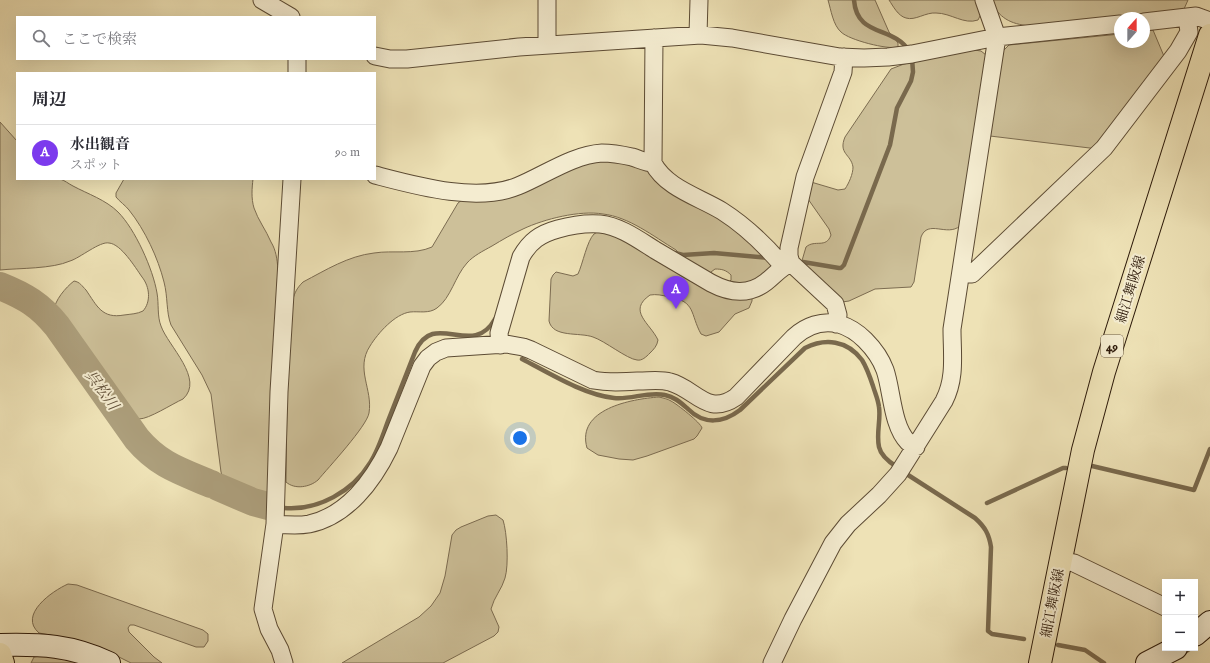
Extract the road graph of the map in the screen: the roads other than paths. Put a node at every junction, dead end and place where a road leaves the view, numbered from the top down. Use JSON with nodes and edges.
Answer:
{"nodes":[{"id":1,"x":262,"y":0,"type":"edge"},
{"id":2,"x":547,"y":0,"type":"edge"},
{"id":3,"x":699,"y":0,"type":"edge"},
{"id":4,"x":984,"y":0,"type":"edge"},
{"id":5,"x":289,"y":16,"type":"edge"},
{"id":6,"x":1187,"y":17,"type":"junction"},
{"id":7,"x":1150,"y":21,"type":"edge"},
{"id":8,"x":1210,"y":21,"type":"edge"},
{"id":9,"x":1114,"y":25,"type":"edge"},
{"id":10,"x":698,"y":35,"type":"junction"},
{"id":11,"x":1210,"y":36,"type":"edge"},
{"id":12,"x":997,"y":37,"type":"junction"},
{"id":13,"x":654,"y":38,"type":"junction"},
{"id":14,"x":547,"y":45,"type":"junction"},
{"id":15,"x":376,"y":56,"type":"edge"},
{"id":16,"x":844,"y":57,"type":"junction"},
{"id":17,"x":297,"y":60,"type":"edge"},
{"id":18,"x":298,"y":72,"type":"edge"},
{"id":19,"x":653,"y":163,"type":"junction"},
{"id":20,"x":376,"y":175,"type":"edge"},
{"id":21,"x":292,"y":180,"type":"edge"},
{"id":22,"x":787,"y":264,"type":"junction"},
{"id":23,"x":961,"y":273,"type":"junction"},
{"id":24,"x":836,"y":324,"type":"junction"},
{"id":25,"x":500,"y":345,"type":"junction"},
{"id":26,"x":916,"y":447,"type":"junction"},
{"id":27,"x":275,"y":524,"type":"junction"},
{"id":28,"x":1060,"y":560,"type":"junction"},
{"id":29,"x":1162,"y":606,"type":"edge"},
{"id":30,"x":0,"y":645,"type":"edge"},
{"id":31,"x":1170,"y":651,"type":"edge"},
{"id":32,"x":0,"y":654,"type":"edge"},
{"id":33,"x":3,"y":663,"type":"edge"},
{"id":34,"x":109,"y":663,"type":"edge"},
{"id":35,"x":284,"y":663,"type":"edge"},
{"id":36,"x":772,"y":663,"type":"edge"},
{"id":37,"x":1040,"y":663,"type":"edge"},
{"id":38,"x":1147,"y":663,"type":"edge"}],
"edges":[{"from":1,"to":5,"type":"street"},
{"from":2,"to":14,"type":"street"},
{"from":3,"to":10,"type":"street"},
{"from":4,"to":12,"type":"street"},
{"from":6,"to":7,"type":"street"},
{"from":6,"to":8,"type":"street"},
{"from":6,"to":23,"type":"street"},
{"from":9,"to":12,"type":"street"},
{"from":10,"to":13,"type":"street"},
{"from":10,"to":16,"type":"street"},
{"from":11,"to":28,"type":"main road","name":"細江舞阪線","number":"49"},
{"from":12,"to":16,"type":"street"},
{"from":12,"to":23,"type":"street"},
{"from":13,"to":14,"type":"street"},
{"from":13,"to":19,"type":"street"},
{"from":14,"to":15,"type":"street"},
{"from":16,"to":22,"type":"street"},
{"from":17,"to":18,"type":"street"},
{"from":19,"to":20,"type":"street"},
{"from":19,"to":22,"type":"street"},
{"from":21,"to":27,"type":"street"},
{"from":22,"to":24,"type":"street"},
{"from":22,"to":25,"type":"street"},
{"from":23,"to":26,"type":"street"},
{"from":24,"to":25,"type":"street"},
{"from":24,"to":26,"type":"street"},
{"from":25,"to":27,"type":"street"},
{"from":26,"to":36,"type":"street"},
{"from":27,"to":35,"type":"street"},
{"from":28,"to":29,"type":"street"},
{"from":28,"to":37,"type":"main road","name":"細江舞阪線","number":"49"},
{"from":30,"to":34,"type":"street"},
{"from":31,"to":38,"type":"street"},
{"from":32,"to":33,"type":"main road"}]}
